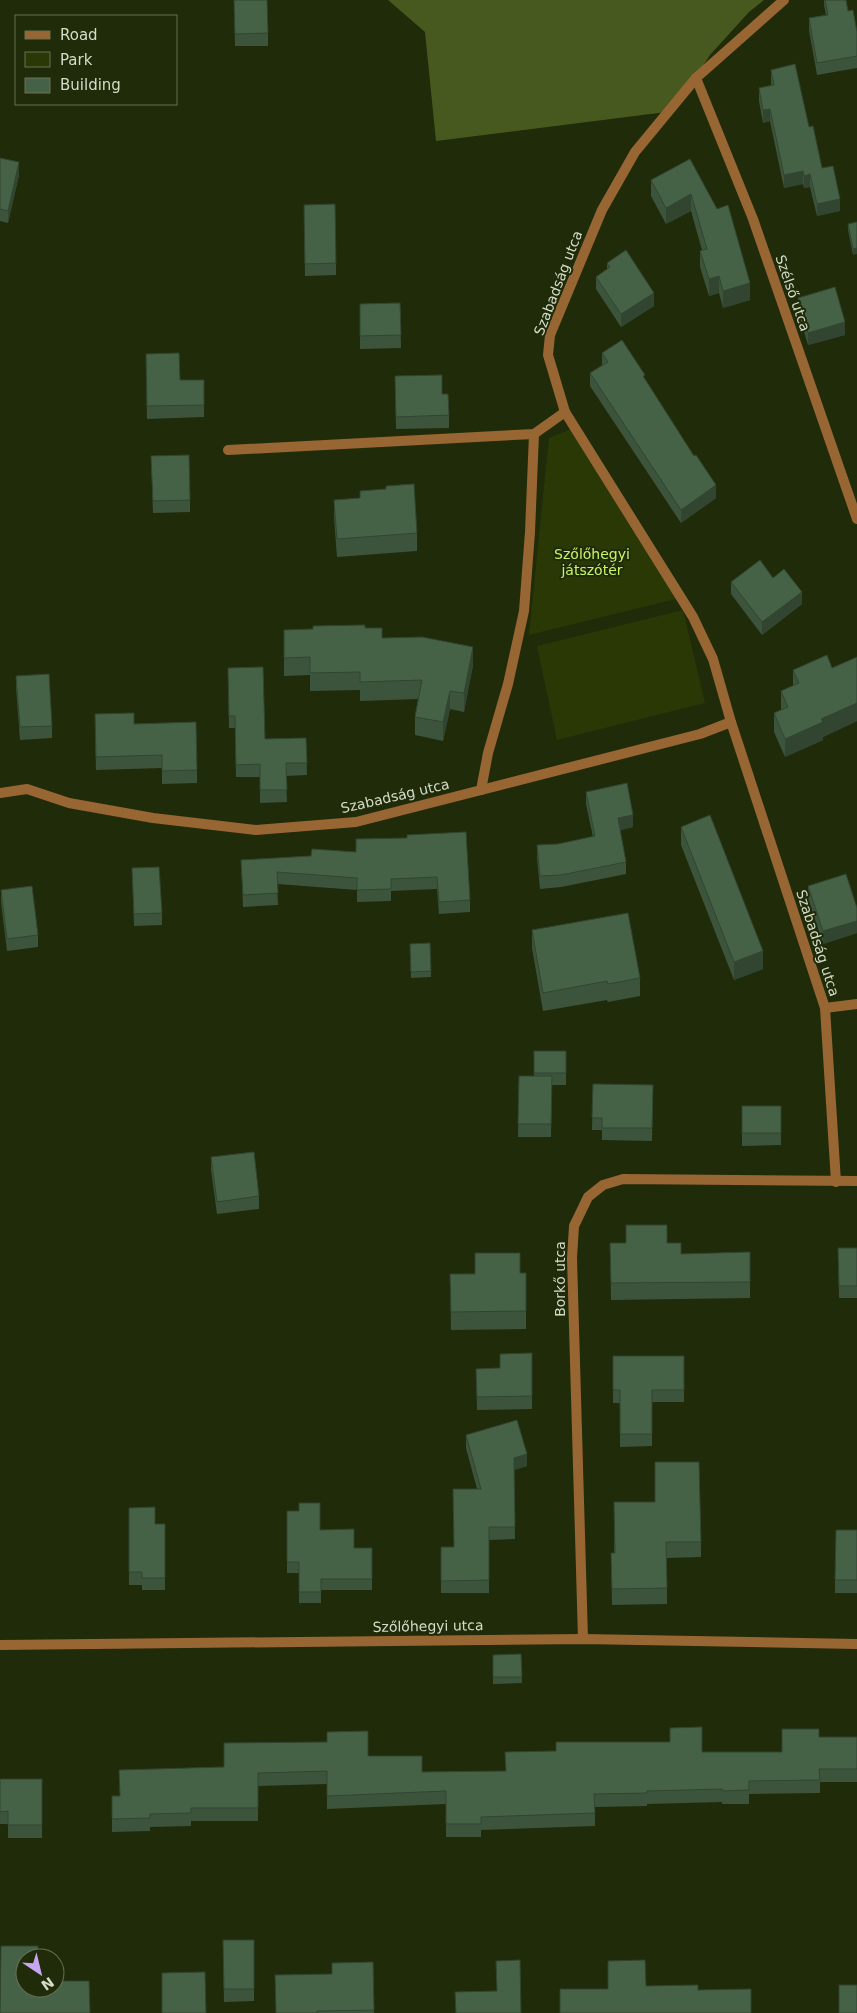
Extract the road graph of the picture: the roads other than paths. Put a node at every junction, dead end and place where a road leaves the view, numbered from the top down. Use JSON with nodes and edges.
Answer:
{"nodes":[{"id":1,"x":784,"y":0,"type":"edge"},
{"id":2,"x":696,"y":78,"type":"junction"},
{"id":3,"x":565,"y":412,"type":"junction"},
{"id":4,"x":534,"y":434,"type":"junction"},
{"id":5,"x":228,"y":450,"type":"dead end"},
{"id":6,"x":857,"y":519,"type":"edge"},
{"id":7,"x":731,"y":722,"type":"junction"},
{"id":8,"x":482,"y":790,"type":"junction"},
{"id":9,"x":0,"y":793,"type":"edge"},
{"id":10,"x":857,"y":1004,"type":"edge"},
{"id":11,"x":825,"y":1008,"type":"junction"},
{"id":12,"x":857,"y":1181,"type":"edge"},
{"id":13,"x":836,"y":1182,"type":"junction"},
{"id":14,"x":583,"y":1639,"type":"junction"},
{"id":15,"x":857,"y":1644,"type":"edge"},
{"id":16,"x":0,"y":1645,"type":"edge"}],
"edges":[{"from":1,"to":2,"type":"street","name":"Szabadság utca"},
{"from":2,"to":3,"type":"street","name":"Szabadság utca"},
{"from":2,"to":6,"type":"street","name":"Szélső utca"},
{"from":3,"to":4,"type":"street"},
{"from":3,"to":7,"type":"street","name":"Szabadság utca"},
{"from":4,"to":5,"type":"street"},
{"from":4,"to":8,"type":"street"},
{"from":7,"to":8,"type":"street","name":"Szabadság utca"},
{"from":7,"to":11,"type":"street","name":"Szabadság utca"},
{"from":8,"to":9,"type":"street","name":"Szabadság utca"},
{"from":10,"to":11,"type":"street"},
{"from":11,"to":13,"type":"street","name":"Szabadság utca"},
{"from":12,"to":13,"type":"street","name":"Borkő utca"},
{"from":13,"to":14,"type":"street","name":"Borkő utca"},
{"from":14,"to":15,"type":"street","name":"Szőlőhegyi utca"},
{"from":14,"to":16,"type":"street","name":"Szőlőhegyi utca"}]}
